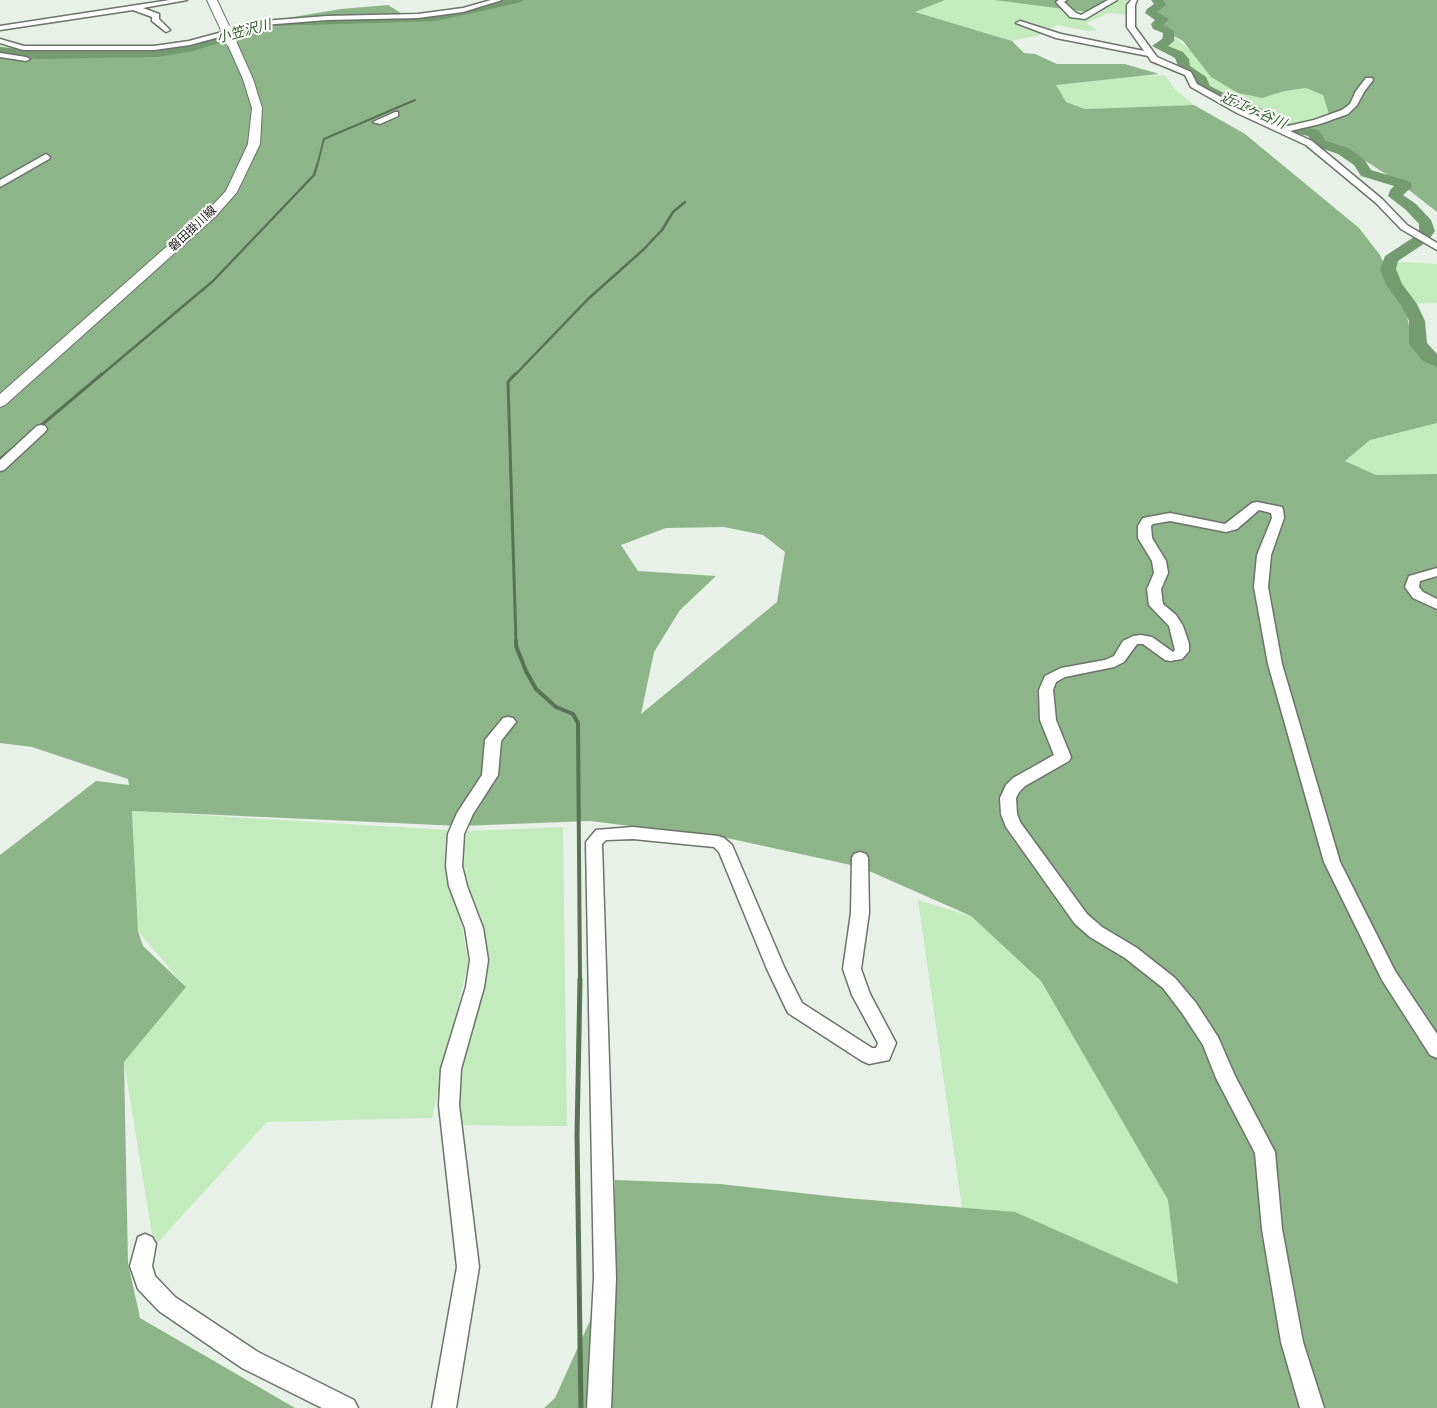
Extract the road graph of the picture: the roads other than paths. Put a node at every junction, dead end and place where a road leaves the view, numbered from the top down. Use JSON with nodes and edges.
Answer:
{"nodes":[{"id":1,"x":184,"y":0,"type":"edge"},
{"id":2,"x":212,"y":0,"type":"edge"},
{"id":3,"x":500,"y":0,"type":"edge"},
{"id":4,"x":1064,"y":0,"type":"edge"},
{"id":5,"x":1114,"y":0,"type":"edge"},
{"id":6,"x":1134,"y":0,"type":"edge"},
{"id":7,"x":133,"y":4,"type":"edge"},
{"id":8,"x":1020,"y":23,"type":"dead end"},
{"id":9,"x":0,"y":28,"type":"edge"},
{"id":10,"x":166,"y":30,"type":"dead end"},
{"id":11,"x":0,"y":41,"type":"edge"},
{"id":12,"x":1150,"y":54,"type":"junction"},
{"id":13,"x":0,"y":55,"type":"edge"},
{"id":14,"x":26,"y":59,"type":"dead end"},
{"id":15,"x":1369,"y":80,"type":"dead end"},
{"id":16,"x":395,"y":114,"type":"dead end"},
{"id":17,"x":377,"y":122,"type":"dead end"},
{"id":18,"x":1277,"y":128,"type":"junction"},
{"id":19,"x":46,"y":157,"type":"dead end"},
{"id":20,"x":0,"y":184,"type":"edge"},
{"id":21,"x":1437,"y":247,"type":"edge"},
{"id":22,"x":0,"y":402,"type":"edge"},
{"id":23,"x":41,"y":429,"type":"dead end"},
{"id":24,"x":0,"y":467,"type":"edge"},
{"id":25,"x":1437,"y":572,"type":"edge"},
{"id":26,"x":1437,"y":605,"type":"edge"},
{"id":27,"x":508,"y":722,"type":"dead end"},
{"id":28,"x":860,"y":858,"type":"dead end"},
{"id":29,"x":1437,"y":1050,"type":"edge"},
{"id":30,"x":144,"y":1244,"type":"dead end"},
{"id":31,"x":346,"y":1408,"type":"edge"},
{"id":32,"x":444,"y":1408,"type":"edge"},
{"id":33,"x":599,"y":1408,"type":"edge"},
{"id":34,"x":1312,"y":1408,"type":"edge"}],
"edges":[{"from":1,"to":7,"type":"street"},
{"from":2,"to":22,"type":"main road","name":"磐田掛川線"},
{"from":3,"to":11,"type":"street"},
{"from":4,"to":5,"type":"street"},
{"from":6,"to":12,"type":"street"},
{"from":7,"to":9,"type":"street"},
{"from":7,"to":10,"type":"street"},
{"from":8,"to":12,"type":"street"},
{"from":12,"to":18,"type":"street"},
{"from":13,"to":14,"type":"street"},
{"from":15,"to":18,"type":"street"},
{"from":16,"to":17,"type":"street"},
{"from":18,"to":21,"type":"street"},
{"from":19,"to":20,"type":"street"},
{"from":23,"to":24,"type":"street"},
{"from":25,"to":26,"type":"street"},
{"from":27,"to":32,"type":"street"},
{"from":28,"to":33,"type":"street"},
{"from":29,"to":34,"type":"street"},
{"from":30,"to":31,"type":"street"}]}
